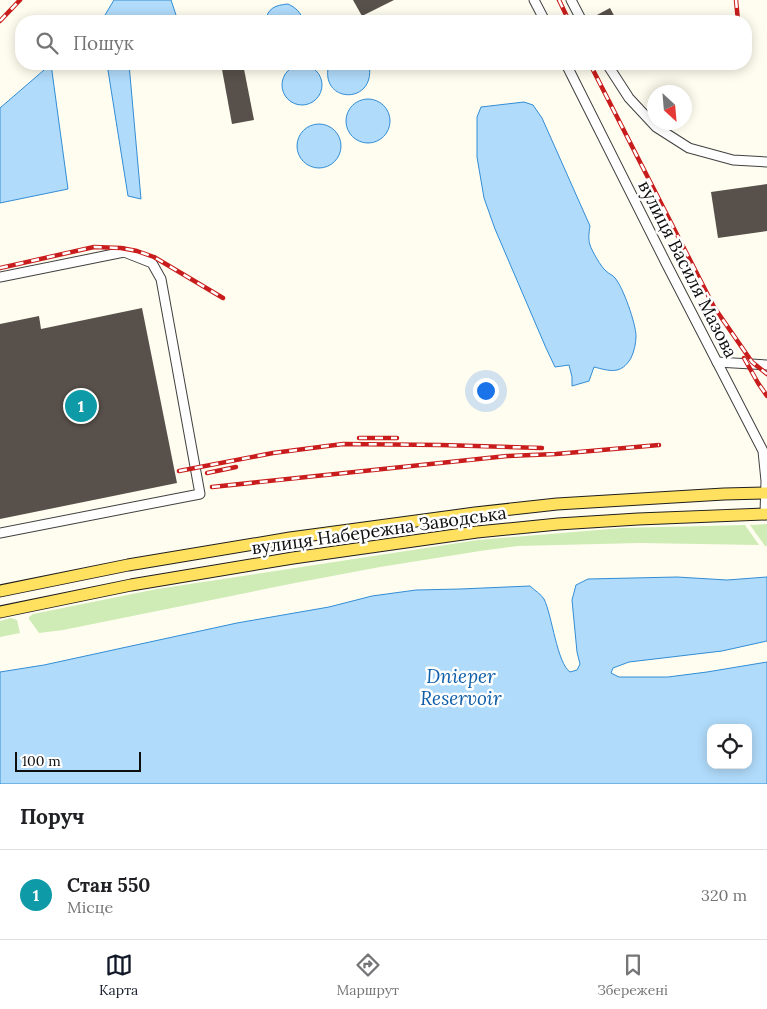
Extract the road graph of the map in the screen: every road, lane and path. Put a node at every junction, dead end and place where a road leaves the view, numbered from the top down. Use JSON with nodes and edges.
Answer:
{"nodes":[{"id":1,"x":534,"y":0,"type":"edge"},
{"id":2,"x":571,"y":0,"type":"edge"},
{"id":3,"x":541,"y":15,"type":"edge"},
{"id":4,"x":579,"y":15,"type":"edge"},
{"id":5,"x":569,"y":70,"type":"edge"},
{"id":6,"x":611,"y":70,"type":"edge"},
{"id":7,"x":767,"y":162,"type":"edge"},
{"id":8,"x":0,"y":277,"type":"edge"},
{"id":9,"x":717,"y":362,"type":"junction"},
{"id":10,"x":767,"y":365,"type":"edge"},
{"id":11,"x":766,"y":493,"type":"edge"},
{"id":12,"x":766,"y":514,"type":"edge"},
{"id":13,"x":0,"y":533,"type":"edge"},
{"id":14,"x":0,"y":591,"type":"edge"},
{"id":15,"x":0,"y":612,"type":"edge"}],
"edges":[{"from":1,"to":3,"type":"street"},
{"from":2,"to":4,"type":"street"},
{"from":5,"to":9,"type":"street","name":"вулиця Василя Мазова"},
{"from":6,"to":7,"type":"street"},
{"from":8,"to":13,"type":"street"},
{"from":9,"to":10,"type":"street"},
{"from":9,"to":11,"type":"street","name":"вулиця Василя Мазова"},
{"from":11,"to":12,"type":"street","name":"вулиця Василя Мазова"},
{"from":11,"to":14,"type":"main road","name":"вулиця Набережна Заводська"},
{"from":12,"to":15,"type":"main road","name":"вулиця Набережна Заводська"}]}
